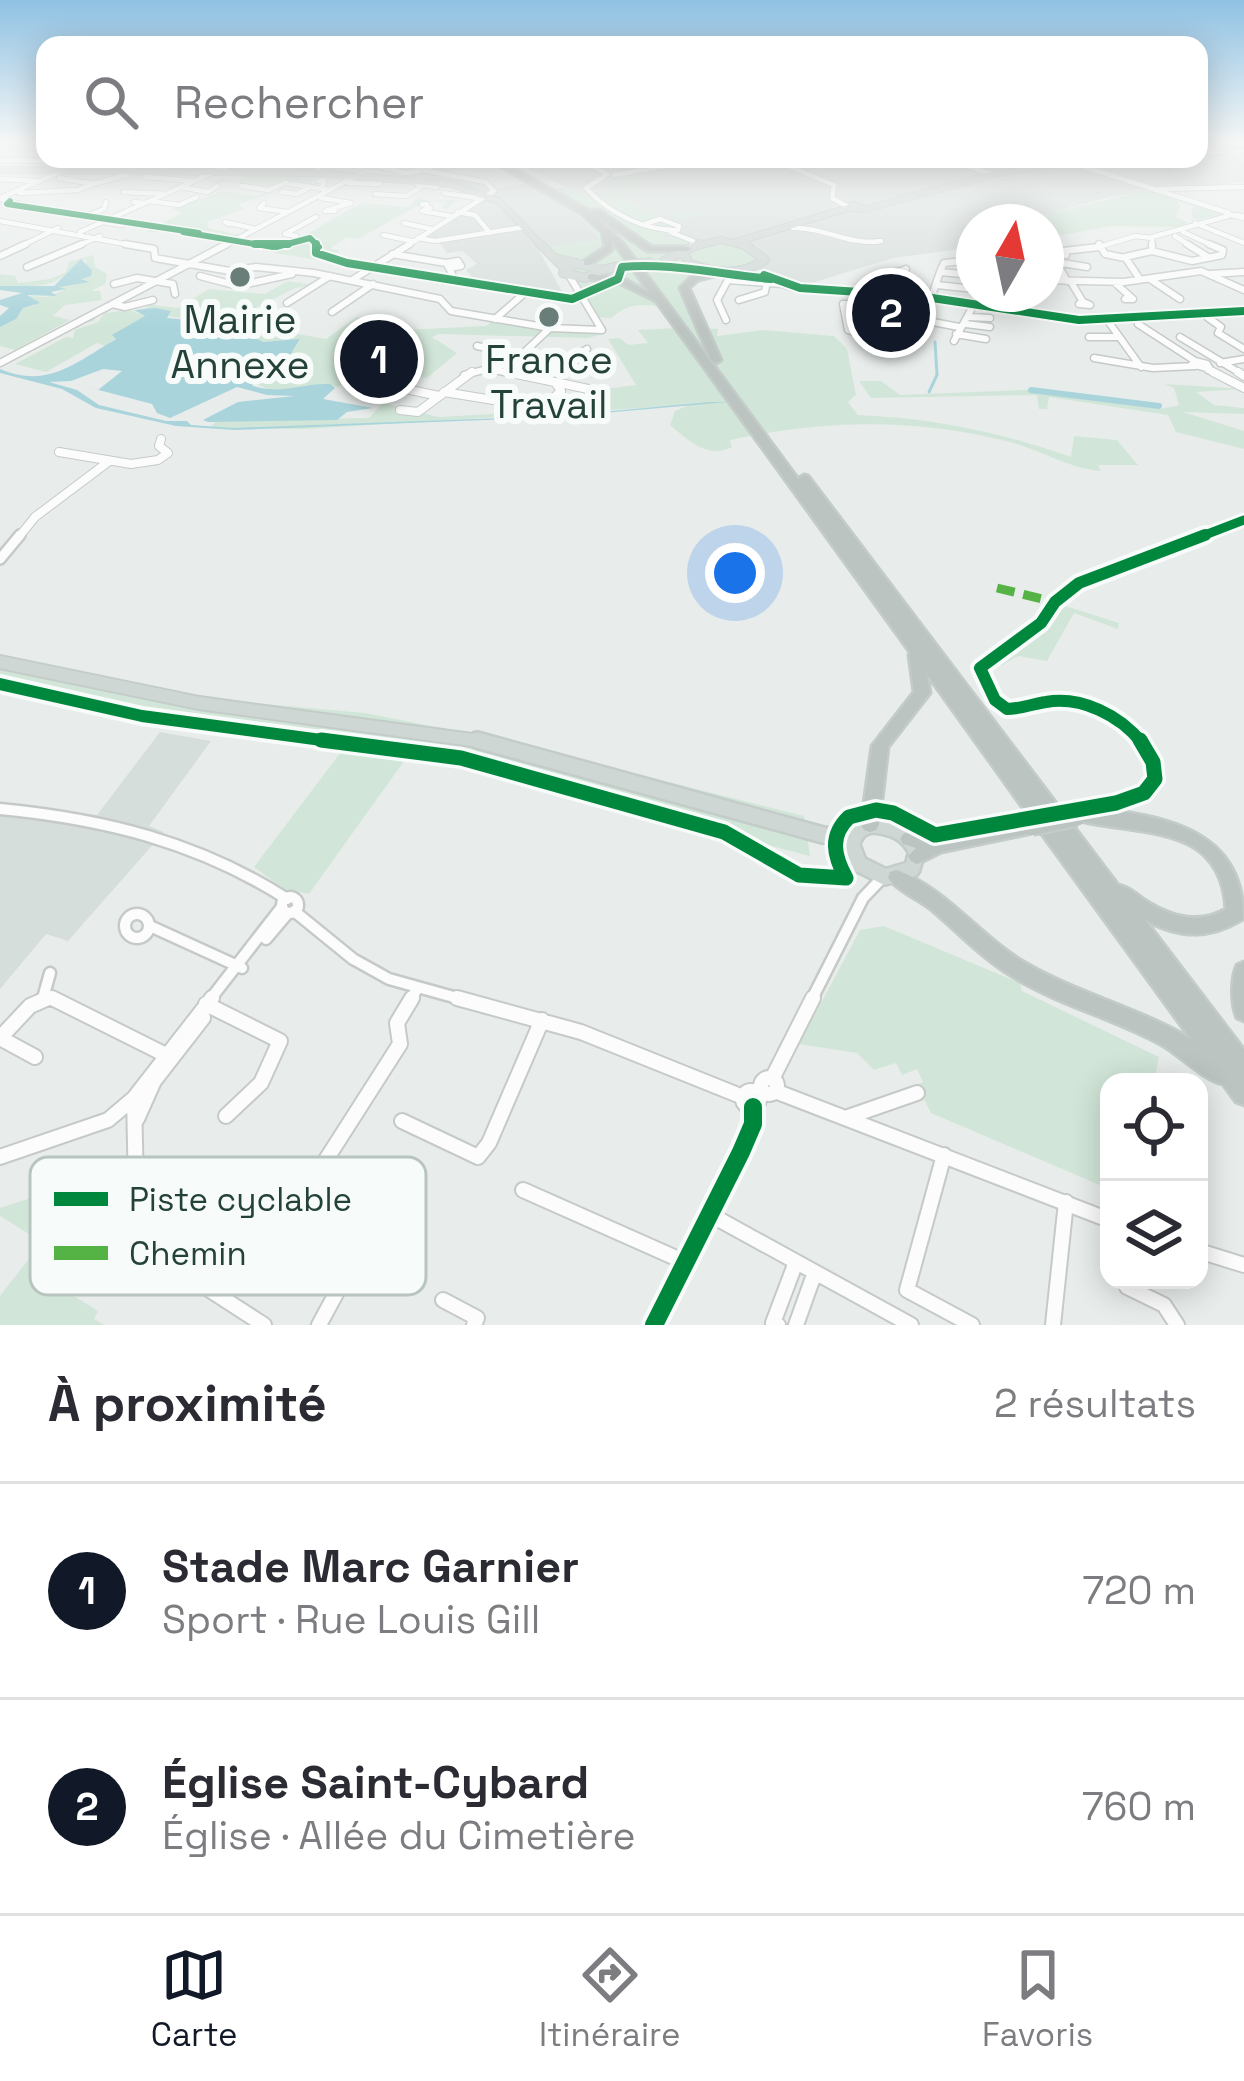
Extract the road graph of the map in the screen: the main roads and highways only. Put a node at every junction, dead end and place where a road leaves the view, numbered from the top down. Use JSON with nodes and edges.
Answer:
{"nodes":[{"id":1,"x":503,"y":205,"type":"edge"},
{"id":2,"x":568,"y":205,"type":"edge"},
{"id":3,"x":579,"y":205,"type":"edge"},
{"id":4,"x":582,"y":205,"type":"edge"},
{"id":5,"x":864,"y":205,"type":"edge"},
{"id":6,"x":854,"y":207,"type":"junction"},
{"id":7,"x":603,"y":227,"type":"junction"},
{"id":8,"x":735,"y":242,"type":"junction"},
{"id":9,"x":752,"y":246,"type":"junction"},
{"id":10,"x":546,"y":249,"type":"junction"},
{"id":11,"x":688,"y":250,"type":"junction"},
{"id":12,"x":664,"y":261,"type":"junction"},
{"id":13,"x":690,"y":264,"type":"junction"},
{"id":14,"x":590,"y":266,"type":"junction"},
{"id":15,"x":564,"y":268,"type":"junction"},
{"id":16,"x":731,"y":276,"type":"junction"},
{"id":17,"x":588,"y":278,"type":"junction"},
{"id":18,"x":671,"y":313,"type":"junction"},
{"id":19,"x":716,"y":360,"type":"junction"},
{"id":20,"x":911,"y":641,"type":"junction"},
{"id":21,"x":0,"y":662,"type":"edge"},
{"id":22,"x":1081,"y":817,"type":"junction"},
{"id":23,"x":870,"y":825,"type":"junction"},
{"id":24,"x":852,"y":844,"type":"junction"},
{"id":25,"x":913,"y":847,"type":"junction"},
{"id":26,"x":1244,"y":872,"type":"edge"},
{"id":27,"x":1101,"y":877,"type":"junction"},
{"id":28,"x":890,"y":878,"type":"junction"},
{"id":29,"x":1244,"y":971,"type":"edge"},
{"id":30,"x":1244,"y":1011,"type":"edge"},
{"id":31,"x":1244,"y":1067,"type":"edge"},
{"id":32,"x":1244,"y":1096,"type":"edge"}],
"edges":[{"from":1,"to":10,"type":"main road"},
{"from":2,"to":7,"type":"highway"},
{"from":3,"to":19,"type":"highway"},
{"from":4,"to":11,"type":"highway"},
{"from":5,"to":6,"type":"main road"},
{"from":6,"to":8,"type":"main road"},
{"from":6,"to":9,"type":"main road"},
{"from":7,"to":14,"type":"highway"},
{"from":7,"to":18,"type":"highway"},
{"from":8,"to":9,"type":"main road"},
{"from":8,"to":11,"type":"main road"},
{"from":9,"to":16,"type":"main road"},
{"from":10,"to":14,"type":"main road"},
{"from":10,"to":15,"type":"main road"},
{"from":11,"to":12,"type":"main road"},
{"from":11,"to":13,"type":"main road"},
{"from":12,"to":13,"type":"main road"},
{"from":12,"to":14,"type":"main road","bridge":true},
{"from":13,"to":16,"type":"main road"},
{"from":14,"to":15,"type":"main road"},
{"from":14,"to":17,"type":"main road"},
{"from":15,"to":17,"type":"main road"},
{"from":16,"to":19,"type":"highway"},
{"from":17,"to":18,"type":"highway"},
{"from":18,"to":20,"type":"highway"},
{"from":19,"to":27,"type":"highway"},
{"from":20,"to":23,"type":"highway"},
{"from":20,"to":32,"type":"highway"},
{"from":21,"to":24,"type":"main road"},
{"from":22,"to":25,"type":"highway","bridge":true},
{"from":22,"to":26,"type":"highway"},
{"from":22,"to":27,"type":"highway"},
{"from":23,"to":24,"type":"main road"},
{"from":23,"to":25,"type":"main road"},
{"from":24,"to":28,"type":"main road"},
{"from":25,"to":28,"type":"main road"},
{"from":27,"to":31,"type":"highway"},
{"from":28,"to":32,"type":"highway"},
{"from":29,"to":30,"type":"highway"}]}
